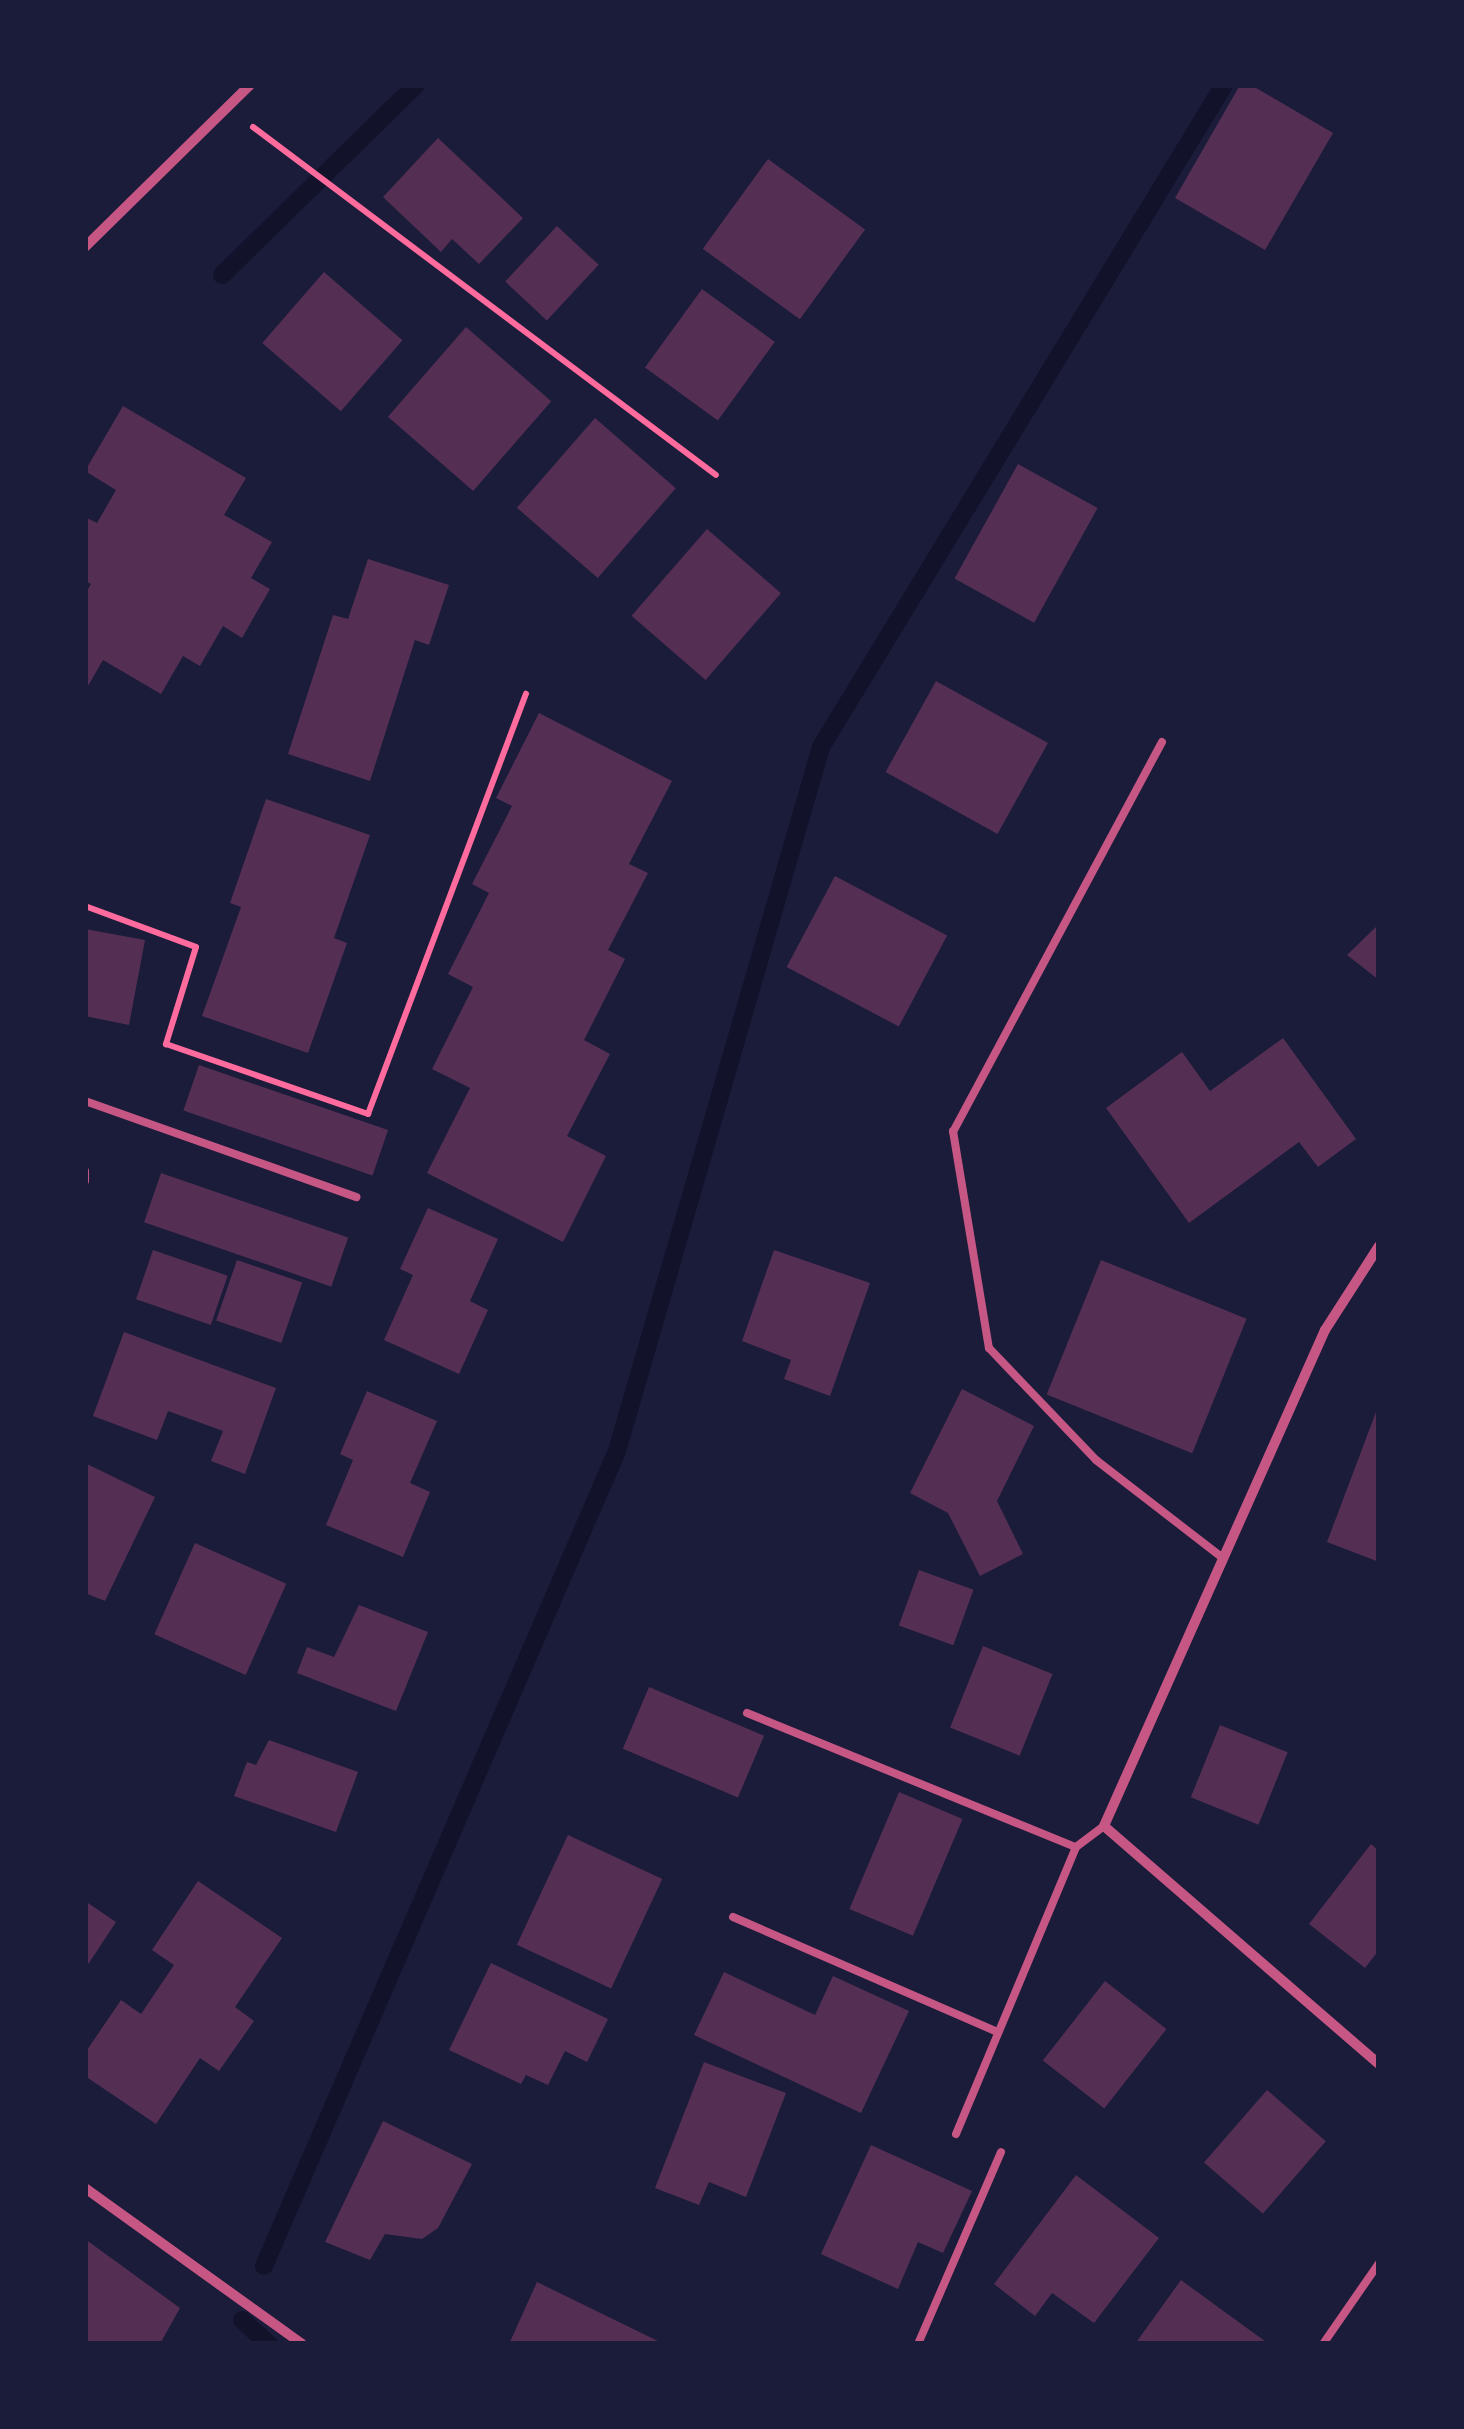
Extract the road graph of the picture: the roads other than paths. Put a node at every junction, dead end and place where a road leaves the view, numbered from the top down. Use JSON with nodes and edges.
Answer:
{"nodes":[{"id":1,"x":250,"y":85,"type":"edge"},
{"id":2,"x":85,"y":247,"type":"edge"},
{"id":3,"x":1162,"y":742,"type":"dead end"},
{"id":4,"x":85,"y":1101,"type":"edge"},
{"id":5,"x":85,"y":1171,"type":"edge"},
{"id":6,"x":85,"y":1180,"type":"edge"},
{"id":7,"x":356,"y":1197,"type":"dead end"},
{"id":8,"x":1379,"y":1246,"type":"edge"},
{"id":9,"x":1220,"y":1556,"type":"junction"},
{"id":10,"x":748,"y":1713,"type":"dead end"},
{"id":11,"x":1104,"y":1826,"type":"junction"},
{"id":12,"x":1076,"y":1846,"type":"junction"},
{"id":13,"x":733,"y":1917,"type":"dead end"},
{"id":14,"x":998,"y":2032,"type":"junction"},
{"id":15,"x":1379,"y":2064,"type":"edge"},
{"id":16,"x":956,"y":2134,"type":"dead end"},
{"id":17,"x":1000,"y":2152,"type":"dead end"},
{"id":18,"x":85,"y":2188,"type":"edge"},
{"id":19,"x":1379,"y":2262,"type":"edge"},
{"id":20,"x":302,"y":2344,"type":"edge"},
{"id":21,"x":918,"y":2344,"type":"edge"},
{"id":22,"x":1322,"y":2344,"type":"edge"}],
"edges":[{"from":1,"to":2,"type":"street"},
{"from":3,"to":9,"type":"lane"},
{"from":4,"to":7,"type":"lane"},
{"from":5,"to":6,"type":"lane"},
{"from":8,"to":9,"type":"street"},
{"from":9,"to":11,"type":"street"},
{"from":10,"to":12,"type":"lane"},
{"from":11,"to":12,"type":"lane"},
{"from":11,"to":15,"type":"street"},
{"from":12,"to":14,"type":"lane"},
{"from":13,"to":14,"type":"lane"},
{"from":14,"to":16,"type":"lane"},
{"from":17,"to":21,"type":"lane"},
{"from":18,"to":20,"type":"street"},
{"from":19,"to":22,"type":"lane"}]}
